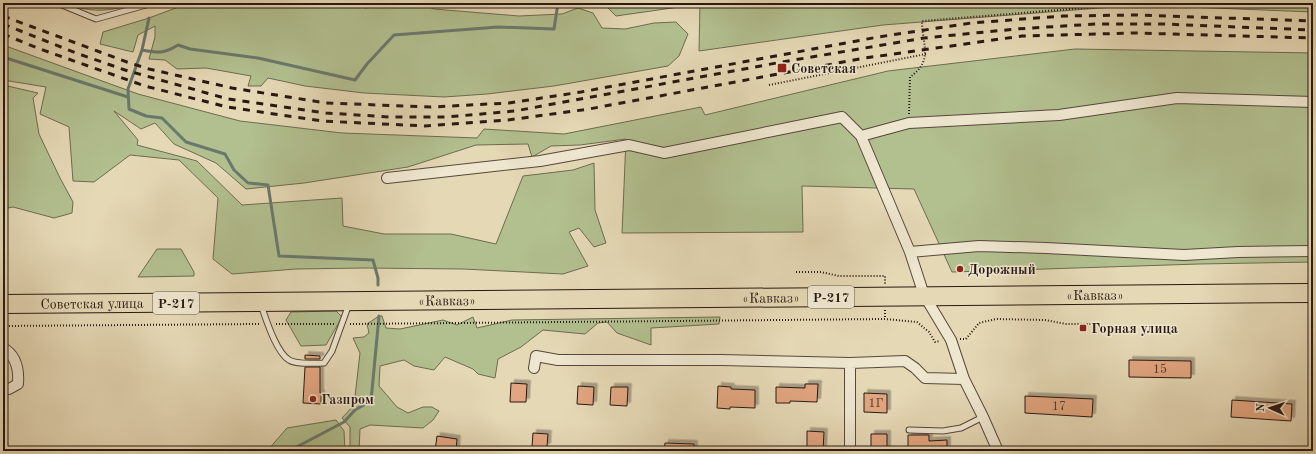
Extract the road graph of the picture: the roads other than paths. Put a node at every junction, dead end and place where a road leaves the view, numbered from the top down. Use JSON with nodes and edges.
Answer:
{"nodes":[{"id":1,"x":57,"y":3,"type":"edge"},
{"id":2,"x":153,"y":3,"type":"edge"},
{"id":3,"x":1313,"y":102,"type":"edge"},
{"id":4,"x":860,"y":136,"type":"junction"},
{"id":5,"x":387,"y":178,"type":"dead end"},
{"id":6,"x":1313,"y":251,"type":"edge"},
{"id":7,"x":910,"y":252,"type":"junction"},
{"id":8,"x":1313,"y":292,"type":"edge"},
{"id":9,"x":924,"y":295,"type":"junction"},
{"id":10,"x":260,"y":302,"type":"junction"},
{"id":11,"x":350,"y":302,"type":"junction"},
{"id":12,"x":3,"y":304,"type":"edge"},
{"id":13,"x":3,"y":348,"type":"edge"},
{"id":14,"x":850,"y":363,"type":"junction"},
{"id":15,"x":534,"y":368,"type":"dead end"},
{"id":16,"x":964,"y":379,"type":"junction"},
{"id":17,"x":9,"y":389,"type":"dead end"},
{"id":18,"x":984,"y":417,"type":"junction"},
{"id":19,"x":909,"y":430,"type":"dead end"},
{"id":20,"x":850,"y":451,"type":"edge"},
{"id":21,"x":998,"y":451,"type":"edge"}],
"edges":[{"from":1,"to":2,"type":"lane"},
{"from":3,"to":4,"type":"street"},
{"from":4,"to":5,"type":"street"},
{"from":4,"to":7,"type":"street"},
{"from":6,"to":7,"type":"street"},
{"from":7,"to":9,"type":"street"},
{"from":8,"to":9,"type":"highway","name":"«Кавказ»","number":"Р-217"},
{"from":9,"to":11,"type":"highway","name":"«Кавказ»","number":"Р-217"},
{"from":9,"to":16,"type":"street"},
{"from":10,"to":11,"type":"highway","name":"Советская улица","number":"Р-217"},
{"from":10,"to":11,"type":"lane"},
{"from":10,"to":12,"type":"highway","name":"Советская улица","number":"Р-217"},
{"from":13,"to":17,"type":"street"},
{"from":14,"to":15,"type":"street"},
{"from":14,"to":16,"type":"street"},
{"from":14,"to":20,"type":"street"},
{"from":16,"to":18,"type":"street"},
{"from":18,"to":19,"type":"lane"},
{"from":18,"to":21,"type":"street"}]}
